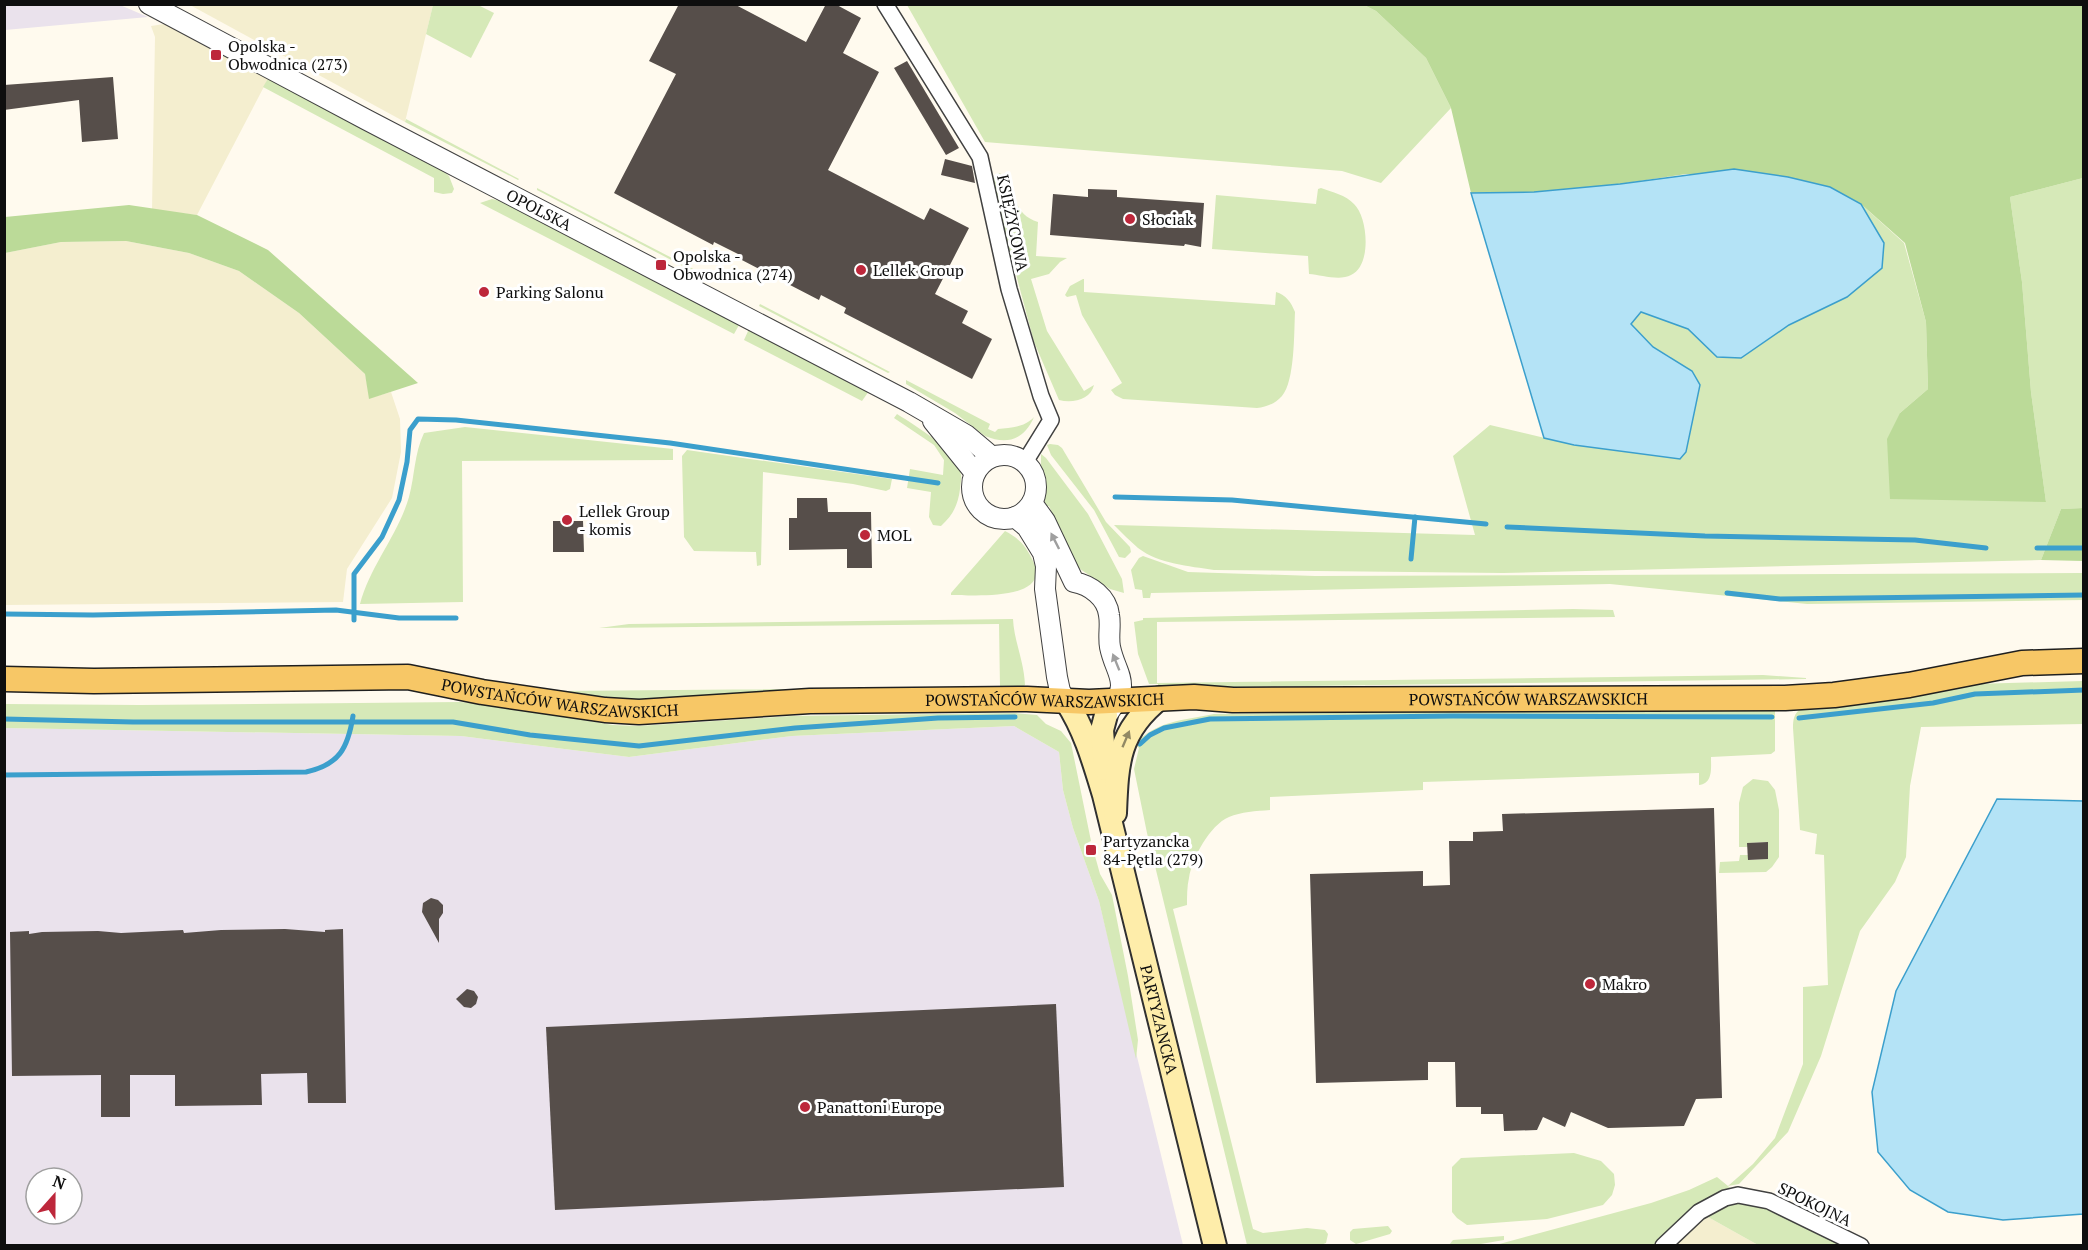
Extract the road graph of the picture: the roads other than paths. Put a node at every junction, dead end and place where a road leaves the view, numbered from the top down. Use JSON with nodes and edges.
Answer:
{"nodes":[{"id":1,"x":149,"y":4,"type":"edge"},
{"id":2,"x":885,"y":4,"type":"edge"},
{"id":3,"x":928,"y":414,"type":"junction"},
{"id":4,"x":992,"y":457,"type":"junction"},
{"id":5,"x":1025,"y":462,"type":"junction"},
{"id":6,"x":975,"y":473,"type":"junction"},
{"id":7,"x":1032,"y":503,"type":"junction"},
{"id":8,"x":1015,"y":517,"type":"junction"},
{"id":9,"x":2084,"y":661,"type":"edge"},
{"id":10,"x":4,"y":679,"type":"edge"},
{"id":11,"x":1160,"y":698,"type":"junction"},
{"id":12,"x":1066,"y":701,"type":"junction"},
{"id":13,"x":1111,"y":708,"type":"junction"},
{"id":14,"x":1104,"y":795,"type":"junction"},
{"id":15,"x":1114,"y":838,"type":"junction"},
{"id":16,"x":1215,"y":1245,"type":"edge"},
{"id":17,"x":1663,"y":1245,"type":"edge"},
{"id":18,"x":1861,"y":1245,"type":"edge"}],
"edges":[{"from":1,"to":3,"type":"street","name":"OPOLSKA"},
{"from":2,"to":5,"type":"street","name":"KSIĘŻYCOWA"},
{"from":3,"to":4,"type":"street","name":"OPOLSKA"},
{"from":3,"to":6,"type":"street","name":"OPOLSKA"},
{"from":4,"to":5,"type":"street"},
{"from":4,"to":6,"type":"street"},
{"from":5,"to":7,"type":"street"},
{"from":6,"to":8,"type":"street"},
{"from":7,"to":8,"type":"street"},
{"from":13,"to":7,"type":"street","one_way":true},
{"from":8,"to":12,"type":"street"},
{"from":9,"to":11,"type":"main road","name":"POWSTAŃCÓW WARSZAWSKICH"},
{"from":10,"to":12,"type":"main road","name":"POWSTAŃCÓW WARSZAWSKICH"},
{"from":11,"to":13,"type":"main road","name":"POWSTAŃCÓW WARSZAWSKICH"},
{"from":15,"to":11,"type":"main road","one_way":true},
{"from":12,"to":13,"type":"main road","name":"POWSTAŃCÓW WARSZAWSKICH"},
{"from":12,"to":14,"type":"main road","name":"PARTYZANCKA"},
{"from":13,"to":14,"type":"main road","name":"PARTYZANCKA"},
{"from":14,"to":15,"type":"main road","name":"PARTYZANCKA"},
{"from":15,"to":16,"type":"main road","name":"PARTYZANCKA"},
{"from":17,"to":18,"type":"street","name":"SPOKOJNA"}]}
